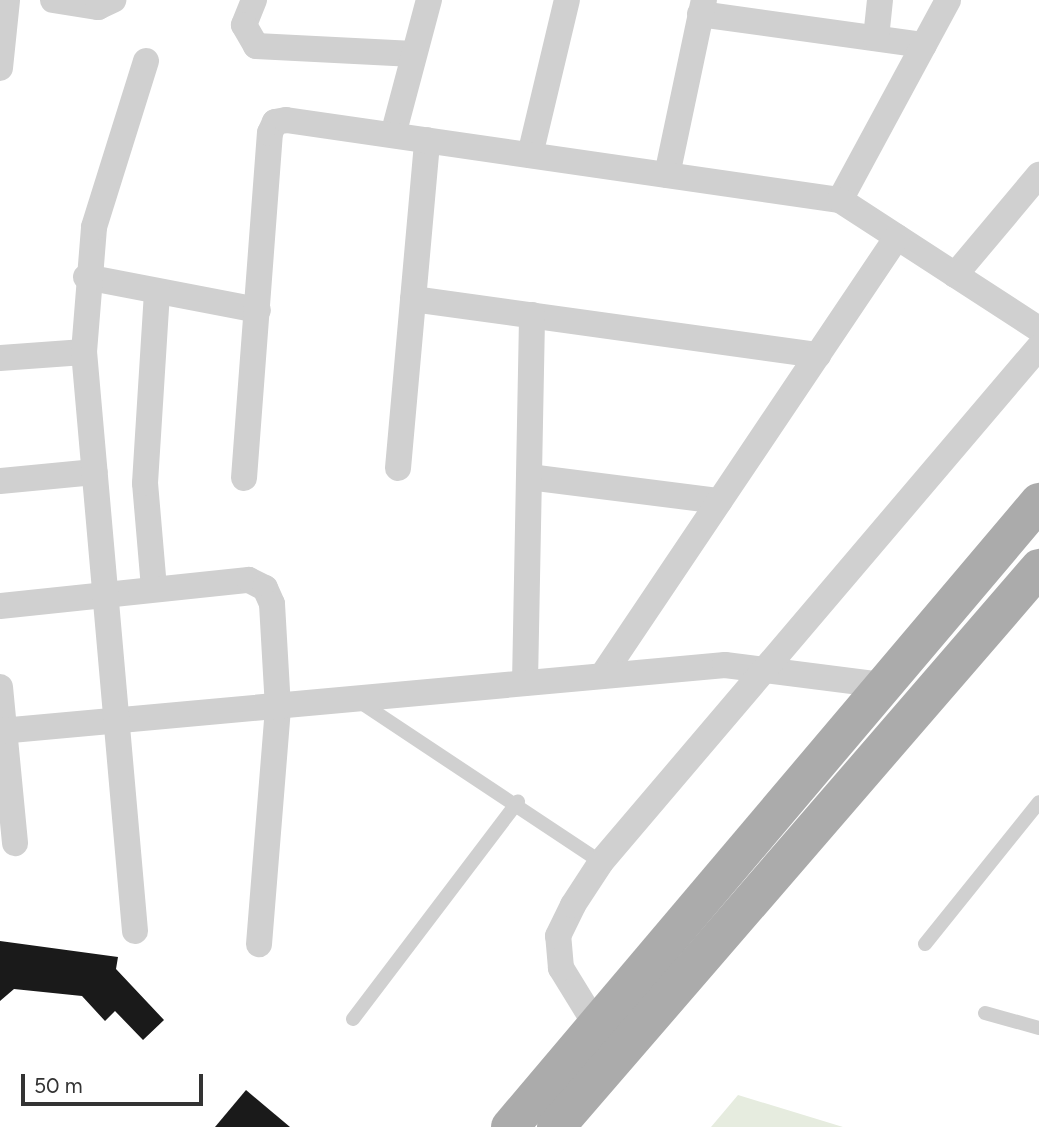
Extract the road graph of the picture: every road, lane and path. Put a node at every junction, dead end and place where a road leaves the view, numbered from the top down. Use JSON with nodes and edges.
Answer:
{"nodes":[{"id":1,"x":7,"y":0,"type":"edge"},
{"id":2,"x":53,"y":0,"type":"edge"},
{"id":3,"x":113,"y":0,"type":"edge"},
{"id":4,"x":254,"y":0,"type":"edge"},
{"id":5,"x":429,"y":0,"type":"edge"},
{"id":6,"x":567,"y":0,"type":"edge"},
{"id":7,"x":880,"y":0,"type":"edge"},
{"id":8,"x":948,"y":0,"type":"edge"},
{"id":9,"x":702,"y":7,"type":"edge"},
{"id":10,"x":876,"y":38,"type":"junction"},
{"id":11,"x":924,"y":45,"type":"junction"},
{"id":12,"x":414,"y":54,"type":"junction"},
{"id":13,"x":146,"y":61,"type":"dead end"},
{"id":14,"x":0,"y":68,"type":"edge"},
{"id":15,"x":393,"y":135,"type":"junction"},
{"id":16,"x":427,"y":140,"type":"junction"},
{"id":17,"x":530,"y":155,"type":"junction"},
{"id":18,"x":667,"y":175,"type":"junction"},
{"id":19,"x":1039,"y":175,"type":"edge"},
{"id":20,"x":840,"y":200,"type":"junction"},
{"id":21,"x":897,"y":237,"type":"junction"},
{"id":22,"x":956,"y":275,"type":"junction"},
{"id":23,"x":86,"y":277,"type":"junction"},
{"id":24,"x":157,"y":291,"type":"junction"},
{"id":25,"x":413,"y":299,"type":"junction"},
{"id":26,"x":258,"y":310,"type":"junction"},
{"id":27,"x":532,"y":315,"type":"junction"},
{"id":28,"x":1039,"y":329,"type":"edge"},
{"id":29,"x":1039,"y":347,"type":"edge"},
{"id":30,"x":84,"y":352,"type":"junction"},
{"id":31,"x":817,"y":355,"type":"junction"},
{"id":32,"x":0,"y":358,"type":"edge"},
{"id":33,"x":398,"y":468,"type":"dead end"},
{"id":34,"x":95,"y":472,"type":"junction"},
{"id":35,"x":529,"y":477,"type":"junction"},
{"id":36,"x":244,"y":478,"type":"dead end"},
{"id":37,"x":0,"y":481,"type":"edge"},
{"id":38,"x":719,"y":501,"type":"junction"},
{"id":39,"x":1039,"y":502,"type":"edge"},
{"id":40,"x":1039,"y":568,"type":"edge"},
{"id":41,"x":154,"y":588,"type":"junction"},
{"id":42,"x":105,"y":595,"type":"junction"},
{"id":43,"x":0,"y":606,"type":"edge"},
{"id":44,"x":765,"y":670,"type":"junction"},
{"id":45,"x":602,"y":676,"type":"junction"},
{"id":46,"x":525,"y":683,"type":"junction"},
{"id":47,"x":884,"y":685,"type":"junction"},
{"id":48,"x":0,"y":687,"type":"edge"},
{"id":49,"x":356,"y":699,"type":"junction"},
{"id":50,"x":278,"y":708,"type":"junction"},
{"id":51,"x":117,"y":721,"type":"junction"},
{"id":52,"x":2,"y":731,"type":"edge"},
{"id":53,"x":518,"y":802,"type":"junction"},
{"id":54,"x":1039,"y":803,"type":"edge"},
{"id":55,"x":15,"y":843,"type":"dead end"},
{"id":56,"x":601,"y":862,"type":"junction"},
{"id":57,"x":135,"y":931,"type":"dead end"},
{"id":58,"x":259,"y":944,"type":"dead end"},
{"id":59,"x":925,"y":944,"type":"dead end"},
{"id":60,"x":985,"y":1013,"type":"dead end"},
{"id":61,"x":352,"y":1019,"type":"dead end"},
{"id":62,"x":596,"y":1025,"type":"junction"},
{"id":63,"x":1039,"y":1028,"type":"edge"},
{"id":64,"x":510,"y":1127,"type":"edge"},
{"id":65,"x":556,"y":1127,"type":"edge"}],
"edges":[{"from":1,"to":14,"type":"street"},
{"from":2,"to":3,"type":"street"},
{"from":4,"to":12,"type":"street"},
{"from":5,"to":12,"type":"street"},
{"from":6,"to":17,"type":"street"},
{"from":7,"to":10,"type":"street"},
{"from":8,"to":11,"type":"street"},
{"from":9,"to":10,"type":"street"},
{"from":9,"to":18,"type":"street"},
{"from":10,"to":11,"type":"street"},
{"from":11,"to":20,"type":"street"},
{"from":12,"to":15,"type":"street"},
{"from":13,"to":23,"type":"street"},
{"from":15,"to":16,"type":"street"},
{"from":15,"to":26,"type":"street"},
{"from":16,"to":17,"type":"street"},
{"from":16,"to":25,"type":"street"},
{"from":17,"to":18,"type":"street"},
{"from":18,"to":20,"type":"street"},
{"from":19,"to":22,"type":"street"},
{"from":20,"to":21,"type":"street"},
{"from":21,"to":22,"type":"street"},
{"from":21,"to":31,"type":"street"},
{"from":22,"to":28,"type":"street"},
{"from":23,"to":24,"type":"street"},
{"from":23,"to":30,"type":"street"},
{"from":24,"to":26,"type":"street"},
{"from":24,"to":41,"type":"street"},
{"from":25,"to":27,"type":"street"},
{"from":25,"to":33,"type":"street"},
{"from":26,"to":36,"type":"street"},
{"from":27,"to":31,"type":"street"},
{"from":27,"to":35,"type":"street"},
{"from":29,"to":44,"type":"street"},
{"from":30,"to":32,"type":"street"},
{"from":30,"to":34,"type":"street"},
{"from":31,"to":38,"type":"street"},
{"from":34,"to":37,"type":"street"},
{"from":34,"to":42,"type":"street"},
{"from":35,"to":38,"type":"street"},
{"from":35,"to":46,"type":"street"},
{"from":38,"to":45,"type":"street"},
{"from":39,"to":47,"type":"main road"},
{"from":40,"to":65,"type":"main road"},
{"from":41,"to":42,"type":"street"},
{"from":41,"to":50,"type":"street"},
{"from":42,"to":43,"type":"street"},
{"from":42,"to":51,"type":"street"},
{"from":44,"to":45,"type":"street"},
{"from":44,"to":47,"type":"street"},
{"from":44,"to":56,"type":"street"},
{"from":45,"to":46,"type":"street"},
{"from":46,"to":49,"type":"street"},
{"from":47,"to":62,"type":"main road"},
{"from":48,"to":52,"type":"street"},
{"from":49,"to":50,"type":"street"},
{"from":49,"to":53,"type":"lane"},
{"from":50,"to":51,"type":"street"},
{"from":50,"to":58,"type":"street"},
{"from":51,"to":52,"type":"street"},
{"from":51,"to":57,"type":"street"},
{"from":52,"to":55,"type":"street"},
{"from":53,"to":56,"type":"lane"},
{"from":53,"to":61,"type":"lane"},
{"from":54,"to":59,"type":"lane"},
{"from":56,"to":62,"type":"street"},
{"from":60,"to":63,"type":"lane"},
{"from":62,"to":64,"type":"main road"}]}
